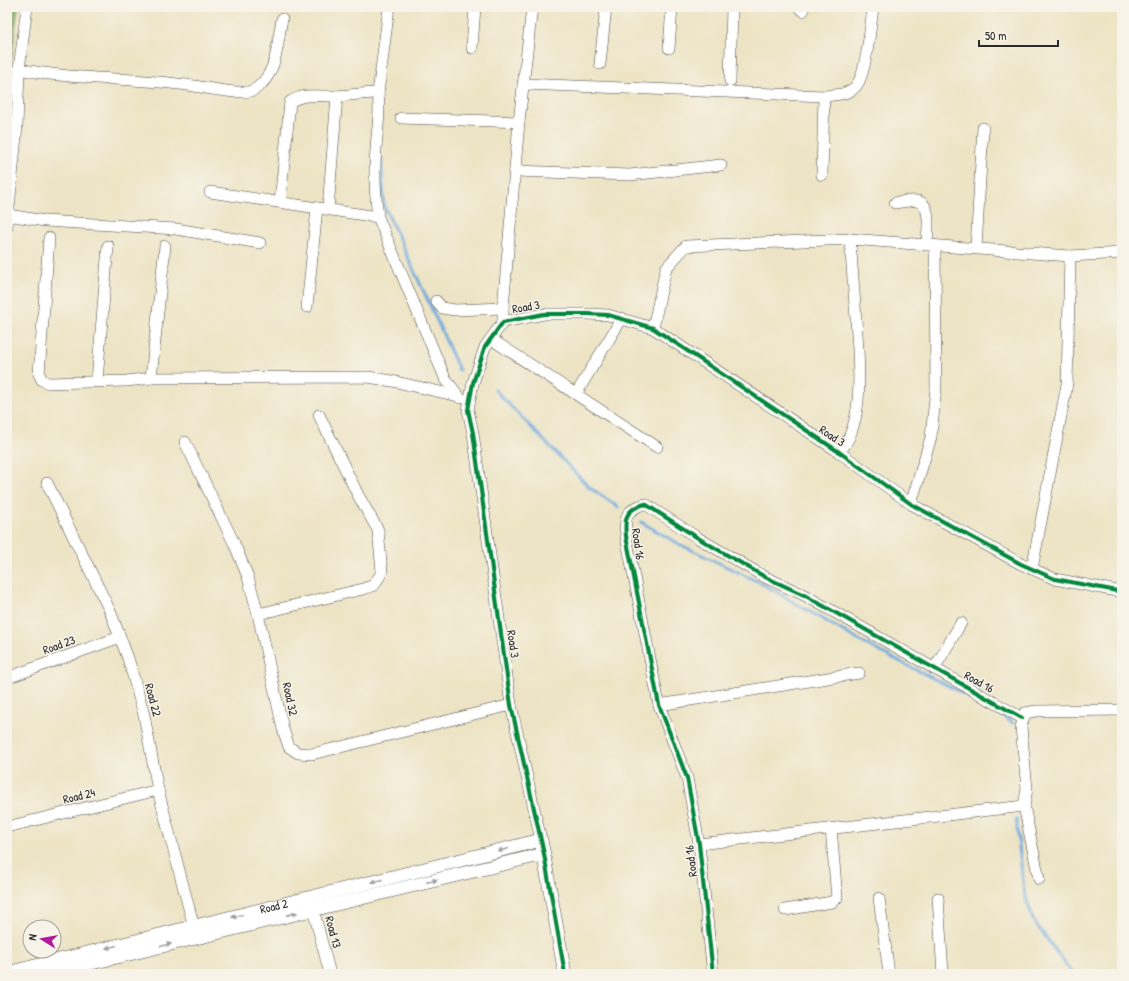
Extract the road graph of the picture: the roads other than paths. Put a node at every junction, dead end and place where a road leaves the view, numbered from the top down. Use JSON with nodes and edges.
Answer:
{"nodes":[{"id":1,"x":27,"y":7,"type":"edge"},
{"id":2,"x":389,"y":7,"type":"edge"},
{"id":3,"x":475,"y":7,"type":"edge"},
{"id":4,"x":532,"y":7,"type":"edge"},
{"id":5,"x":606,"y":7,"type":"edge"},
{"id":6,"x":672,"y":7,"type":"edge"},
{"id":7,"x":732,"y":7,"type":"edge"},
{"id":8,"x":873,"y":7,"type":"edge"},
{"id":9,"x":282,"y":19,"type":"dead end"},
{"id":10,"x":472,"y":48,"type":"dead end"},
{"id":11,"x":670,"y":48,"type":"dead end"},
{"id":12,"x":600,"y":64,"type":"dead end"},
{"id":13,"x":19,"y":69,"type":"junction"},
{"id":14,"x":730,"y":80,"type":"dead end"},
{"id":15,"x":523,"y":84,"type":"junction"},
{"id":16,"x":378,"y":94,"type":"junction"},
{"id":17,"x":336,"y":96,"type":"junction"},
{"id":18,"x":824,"y":96,"type":"junction"},
{"id":19,"x":401,"y":118,"type":"dead end"},
{"id":20,"x":519,"y":122,"type":"junction"},
{"id":21,"x":983,"y":128,"type":"dead end"},
{"id":22,"x":721,"y":165,"type":"dead end"},
{"id":23,"x":515,"y":171,"type":"junction"},
{"id":24,"x":822,"y":175,"type":"dead end"},
{"id":25,"x":210,"y":192,"type":"dead end"},
{"id":26,"x":280,"y":202,"type":"junction"},
{"id":27,"x":895,"y":203,"type":"dead end"},
{"id":28,"x":323,"y":208,"type":"junction"},
{"id":29,"x":8,"y":216,"type":"edge"},
{"id":30,"x":378,"y":217,"type":"junction"},
{"id":31,"x":7,"y":227,"type":"edge"},
{"id":32,"x":49,"y":238,"type":"dead end"},
{"id":33,"x":850,"y":239,"type":"junction"},
{"id":34,"x":260,"y":243,"type":"dead end"},
{"id":35,"x":931,"y":244,"type":"junction"},
{"id":36,"x":108,"y":246,"type":"dead end"},
{"id":37,"x":165,"y":246,"type":"dead end"},
{"id":38,"x":976,"y":248,"type":"junction"},
{"id":39,"x":1122,"y":253,"type":"edge"},
{"id":40,"x":1070,"y":256,"type":"junction"},
{"id":41,"x":436,"y":301,"type":"dead end"},
{"id":42,"x":307,"y":307,"type":"dead end"},
{"id":43,"x":502,"y":308,"type":"junction"},
{"id":44,"x":622,"y":318,"type":"junction"},
{"id":45,"x":503,"y":322,"type":"junction"},
{"id":46,"x":653,"y":328,"type":"junction"},
{"id":47,"x":491,"y":339,"type":"junction"},
{"id":48,"x":151,"y":378,"type":"junction"},
{"id":49,"x":97,"y":380,"type":"junction"},
{"id":50,"x":576,"y":394,"type":"junction"},
{"id":51,"x":458,"y":396,"type":"junction"},
{"id":52,"x":468,"y":410,"type":"junction"},
{"id":53,"x":320,"y":415,"type":"dead end"},
{"id":54,"x":185,"y":442,"type":"dead end"},
{"id":55,"x":657,"y":447,"type":"dead end"},
{"id":56,"x":840,"y":452,"type":"junction"},
{"id":57,"x":47,"y":483,"type":"dead end"},
{"id":58,"x":911,"y":504,"type":"junction"},
{"id":59,"x":1032,"y":569,"type":"junction"},
{"id":60,"x":1122,"y":592,"type":"edge"},
{"id":61,"x":258,"y":614,"type":"junction"},
{"id":62,"x":961,"y":623,"type":"dead end"},
{"id":63,"x":120,"y":637,"type":"junction"},
{"id":64,"x":934,"y":669,"type":"junction"},
{"id":65,"x":859,"y":673,"type":"dead end"},
{"id":66,"x":7,"y":678,"type":"edge"},
{"id":67,"x":511,"y":705,"type":"junction"},
{"id":68,"x":659,"y":705,"type":"junction"},
{"id":69,"x":1122,"y":710,"type":"edge"},
{"id":70,"x":1022,"y":718,"type":"junction"},
{"id":71,"x":158,"y":790,"type":"junction"},
{"id":72,"x":1024,"y":806,"type":"junction"},
{"id":73,"x":7,"y":827,"type":"edge"},
{"id":74,"x":831,"y":828,"type":"junction"},
{"id":75,"x":541,"y":840,"type":"junction"},
{"id":76,"x":699,"y":844,"type":"junction"},
{"id":77,"x":544,"y":854,"type":"junction"},
{"id":78,"x":1039,"y":879,"type":"dead end"},
{"id":79,"x":879,"y":898,"type":"dead end"},
{"id":80,"x":938,"y":898,"type":"dead end"},
{"id":81,"x":312,"y":904,"type":"junction"},
{"id":82,"x":785,"y":910,"type":"dead end"},
{"id":83,"x":196,"y":932,"type":"junction"},
{"id":84,"x":7,"y":973,"type":"edge"},
{"id":85,"x":46,"y":974,"type":"edge"},
{"id":86,"x":330,"y":974,"type":"edge"},
{"id":87,"x":565,"y":974,"type":"edge"},
{"id":88,"x":713,"y":974,"type":"edge"},
{"id":89,"x":889,"y":974,"type":"edge"},
{"id":90,"x":943,"y":974,"type":"edge"}],
"edges":[{"from":1,"to":13,"type":"street"},
{"from":2,"to":16,"type":"street"},
{"from":3,"to":10,"type":"street"},
{"from":4,"to":15,"type":"street"},
{"from":5,"to":12,"type":"street"},
{"from":6,"to":11,"type":"street"},
{"from":7,"to":14,"type":"street"},
{"from":8,"to":18,"type":"street"},
{"from":9,"to":13,"type":"street"},
{"from":13,"to":29,"type":"street"},
{"from":15,"to":18,"type":"street"},
{"from":15,"to":20,"type":"street"},
{"from":16,"to":17,"type":"street"},
{"from":16,"to":30,"type":"street"},
{"from":17,"to":26,"type":"street"},
{"from":17,"to":28,"type":"street"},
{"from":18,"to":24,"type":"street"},
{"from":19,"to":20,"type":"street"},
{"from":20,"to":23,"type":"street"},
{"from":21,"to":38,"type":"street"},
{"from":22,"to":23,"type":"street"},
{"from":23,"to":43,"type":"street"},
{"from":25,"to":26,"type":"street"},
{"from":26,"to":28,"type":"street"},
{"from":27,"to":35,"type":"street"},
{"from":28,"to":30,"type":"street"},
{"from":28,"to":42,"type":"street"},
{"from":29,"to":31,"type":"street"},
{"from":29,"to":34,"type":"street"},
{"from":30,"to":51,"type":"street"},
{"from":32,"to":49,"type":"street"},
{"from":33,"to":35,"type":"street"},
{"from":33,"to":46,"type":"street"},
{"from":33,"to":56,"type":"street"},
{"from":35,"to":38,"type":"street"},
{"from":35,"to":58,"type":"street"},
{"from":36,"to":49,"type":"street"},
{"from":37,"to":48,"type":"street"},
{"from":38,"to":40,"type":"street"},
{"from":39,"to":40,"type":"street"},
{"from":40,"to":59,"type":"street"},
{"from":41,"to":43,"type":"street"},
{"from":43,"to":45,"type":"street"},
{"from":44,"to":45,"type":"street","name":"Road 3"},
{"from":44,"to":46,"type":"street","name":"Road 3"},
{"from":44,"to":50,"type":"street"},
{"from":45,"to":47,"type":"street","name":"Road 3"},
{"from":46,"to":56,"type":"street","name":"Road 3"},
{"from":47,"to":50,"type":"street"},
{"from":47,"to":52,"type":"street","name":"Road 3"},
{"from":48,"to":49,"type":"street"},
{"from":48,"to":51,"type":"street"},
{"from":50,"to":55,"type":"street"},
{"from":51,"to":52,"type":"street"},
{"from":52,"to":67,"type":"street","name":"Road 3"},
{"from":53,"to":61,"type":"street"},
{"from":54,"to":61,"type":"street","name":"Road 32"},
{"from":56,"to":58,"type":"street","name":"Road 3"},
{"from":57,"to":63,"type":"street","name":"Road 22"},
{"from":58,"to":59,"type":"street","name":"Road 3"},
{"from":59,"to":60,"type":"street","name":"Road 3"},
{"from":61,"to":67,"type":"street","name":"Road 32"},
{"from":62,"to":64,"type":"street"},
{"from":63,"to":66,"type":"street","name":"Road 23"},
{"from":63,"to":71,"type":"street","name":"Road 22"},
{"from":64,"to":68,"type":"street","name":"Road 16"},
{"from":64,"to":70,"type":"street","name":"Road 16"},
{"from":65,"to":68,"type":"street"},
{"from":67,"to":75,"type":"street","name":"Road 3"},
{"from":68,"to":76,"type":"street","name":"Road 16"},
{"from":69,"to":70,"type":"street"},
{"from":70,"to":72,"type":"street"},
{"from":71,"to":73,"type":"street","name":"Road 24"},
{"from":71,"to":83,"type":"street","name":"Road 22"},
{"from":72,"to":74,"type":"street"},
{"from":72,"to":78,"type":"street"},
{"from":74,"to":76,"type":"street"},
{"from":74,"to":82,"type":"street"},
{"from":75,"to":77,"type":"street","name":"Road 3"},
{"from":75,"to":81,"type":"street","name":"Road 2","one_way":true},
{"from":76,"to":88,"type":"street","name":"Road 16"},
{"from":81,"to":77,"type":"street","name":"Road 2","one_way":true},
{"from":77,"to":87,"type":"street","name":"Road 3"},
{"from":79,"to":89,"type":"street"},
{"from":80,"to":90,"type":"street"},
{"from":81,"to":83,"type":"street","name":"Road 2"},
{"from":81,"to":86,"type":"street","name":"Road 13"},
{"from":83,"to":84,"type":"street","name":"Road 2","one_way":true},
{"from":85,"to":83,"type":"street","name":"Road 2","one_way":true}]}
